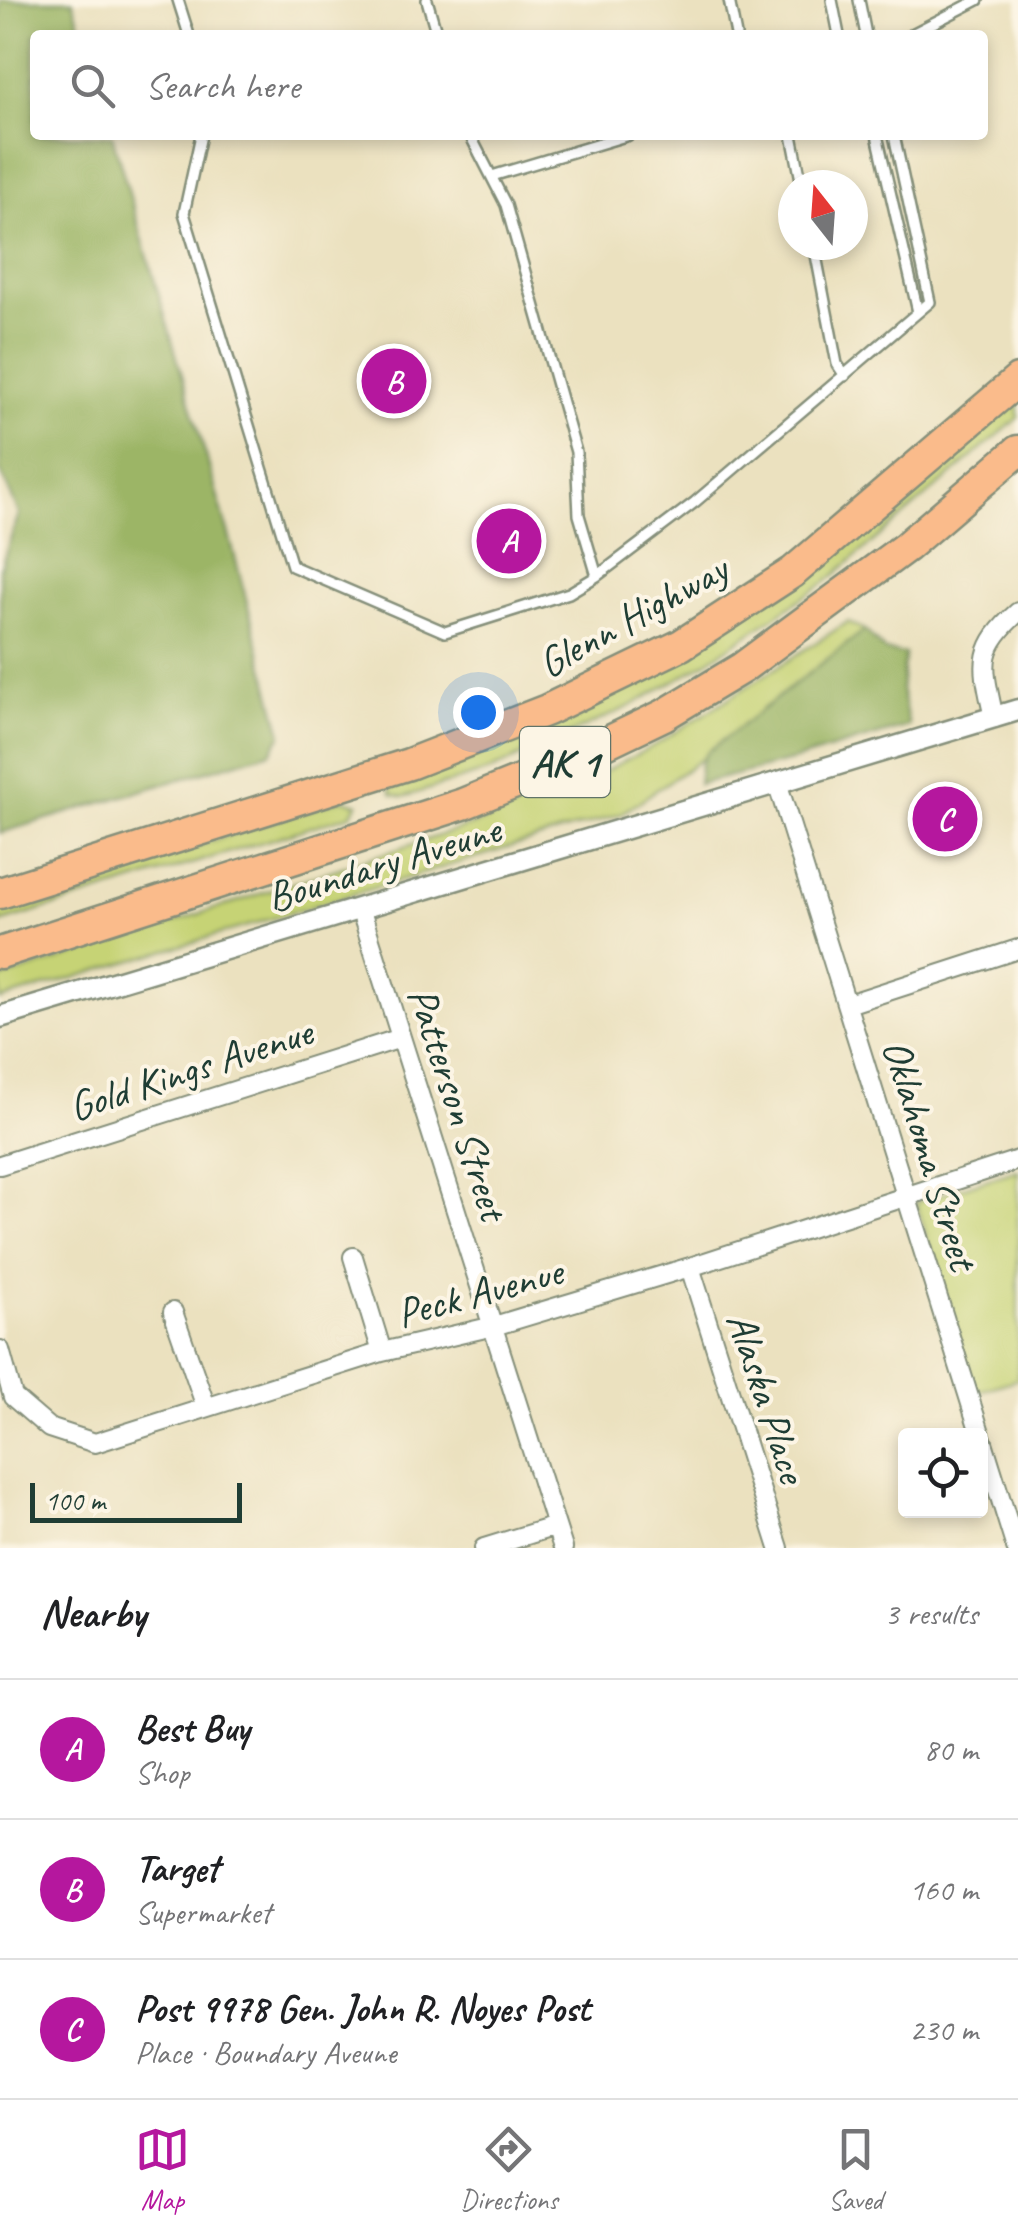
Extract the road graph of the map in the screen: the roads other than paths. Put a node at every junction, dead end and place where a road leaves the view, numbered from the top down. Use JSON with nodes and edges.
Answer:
{"nodes":[{"id":1,"x":178,"y":0,"type":"edge"},
{"id":2,"x":426,"y":0,"type":"edge"},
{"id":3,"x":729,"y":0,"type":"edge"},
{"id":4,"x":832,"y":0,"type":"edge"},
{"id":5,"x":859,"y":0,"type":"edge"},
{"id":6,"x":978,"y":0,"type":"edge"},
{"id":7,"x":187,"y":30,"type":"edge"},
{"id":8,"x":435,"y":30,"type":"edge"},
{"id":9,"x":735,"y":30,"type":"edge"},
{"id":10,"x":838,"y":30,"type":"edge"},
{"id":11,"x":865,"y":30,"type":"edge"},
{"id":12,"x":920,"y":30,"type":"edge"},
{"id":13,"x":199,"y":140,"type":"edge"},
{"id":14,"x":473,"y":140,"type":"edge"},
{"id":15,"x":613,"y":140,"type":"edge"},
{"id":16,"x":793,"y":140,"type":"edge"},
{"id":17,"x":878,"y":140,"type":"edge"},
{"id":18,"x":895,"y":140,"type":"edge"},
{"id":19,"x":799,"y":170,"type":"edge"},
{"id":20,"x":492,"y":176,"type":"junction"},
{"id":21,"x":914,"y":225,"type":"junction"},
{"id":22,"x":900,"y":228,"type":"junction"},
{"id":23,"x":817,"y":260,"type":"edge"},
{"id":24,"x":918,"y":312,"type":"junction"},
{"id":25,"x":846,"y":376,"type":"junction"},
{"id":26,"x":1018,"y":380,"type":"edge"},
{"id":27,"x":1018,"y":452,"type":"edge"},
{"id":28,"x":1018,"y":460,"type":"edge"},
{"id":29,"x":906,"y":547,"type":"junction"},
{"id":30,"x":597,"y":576,"type":"junction"},
{"id":31,"x":1018,"y":612,"type":"edge"},
{"id":32,"x":1018,"y":710,"type":"edge"},
{"id":33,"x":994,"y":718,"type":"junction"},
{"id":34,"x":777,"y":782,"type":"junction"},
{"id":35,"x":0,"y":893,"type":"edge"},
{"id":36,"x":360,"y":908,"type":"junction"},
{"id":37,"x":1018,"y":948,"type":"edge"},
{"id":38,"x":0,"y":955,"type":"edge"},
{"id":39,"x":848,"y":1004,"type":"junction"},
{"id":40,"x":0,"y":1016,"type":"edge"},
{"id":41,"x":401,"y":1038,"type":"junction"},
{"id":42,"x":1018,"y":1160,"type":"edge"},
{"id":43,"x":0,"y":1164,"type":"edge"},
{"id":44,"x":907,"y":1194,"type":"junction"},
{"id":45,"x":354,"y":1257,"type":"dead end"},
{"id":46,"x":690,"y":1267,"type":"junction"},
{"id":47,"x":174,"y":1312,"type":"dead end"},
{"id":48,"x":494,"y":1326,"type":"junction"},
{"id":49,"x":0,"y":1350,"type":"edge"},
{"id":50,"x":382,"y":1352,"type":"junction"},
{"id":51,"x":206,"y":1407,"type":"junction"},
{"id":52,"x":556,"y":1526,"type":"junction"},
{"id":53,"x":484,"y":1548,"type":"edge"},
{"id":54,"x":563,"y":1548,"type":"edge"},
{"id":55,"x":779,"y":1548,"type":"edge"},
{"id":56,"x":1016,"y":1548,"type":"edge"}],
"edges":[{"from":1,"to":7,"type":"lane"},
{"from":2,"to":8,"type":"lane"},
{"from":3,"to":9,"type":"lane"},
{"from":4,"to":10,"type":"lane"},
{"from":5,"to":11,"type":"lane"},
{"from":6,"to":12,"type":"lane"},
{"from":13,"to":30,"type":"lane"},
{"from":14,"to":20,"type":"lane"},
{"from":15,"to":20,"type":"lane"},
{"from":16,"to":19,"type":"lane"},
{"from":17,"to":22,"type":"lane"},
{"from":18,"to":21,"type":"lane"},
{"from":20,"to":30,"type":"lane"},
{"from":21,"to":22,"type":"lane"},
{"from":21,"to":24,"type":"lane"},
{"from":22,"to":24,"type":"lane"},
{"from":23,"to":25,"type":"lane"},
{"from":24,"to":25,"type":"lane"},
{"from":25,"to":30,"type":"lane"},
{"from":26,"to":35,"type":"highway","name":"Glenn Highway","number":"AK 1"},
{"from":27,"to":29,"type":"highway","number":"AK 1"},
{"from":28,"to":29,"type":"highway"},
{"from":29,"to":38,"type":"highway","number":"AK 1"},
{"from":31,"to":33,"type":"street"},
{"from":32,"to":33,"type":"street","name":"Boundary Aveune"},
{"from":33,"to":34,"type":"street","name":"Boundary Aveune"},
{"from":34,"to":36,"type":"street","name":"Boundary Aveune"},
{"from":34,"to":39,"type":"street","name":"Oklahoma Street"},
{"from":36,"to":40,"type":"street","name":"Boundary Aveune"},
{"from":36,"to":41,"type":"street","name":"Patterson Street"},
{"from":37,"to":39,"type":"street"},
{"from":39,"to":44,"type":"street","name":"Oklahoma Street"},
{"from":41,"to":43,"type":"street","name":"Gold Kings Avenue"},
{"from":41,"to":48,"type":"street","name":"Patterson Street"},
{"from":42,"to":44,"type":"street","name":"Peck Avenue"},
{"from":44,"to":46,"type":"street","name":"Peck Avenue"},
{"from":44,"to":56,"type":"street","name":"Oklahoma Street"},
{"from":45,"to":50,"type":"street"},
{"from":46,"to":48,"type":"street","name":"Peck Avenue"},
{"from":46,"to":55,"type":"street","name":"Alaska Place"},
{"from":47,"to":51,"type":"street"},
{"from":48,"to":50,"type":"street","name":"Peck Avenue"},
{"from":48,"to":52,"type":"street","name":"Patterson Street"},
{"from":49,"to":51,"type":"street","name":"Peck Avenue"},
{"from":50,"to":51,"type":"street","name":"Peck Avenue"},
{"from":52,"to":53,"type":"street"},
{"from":52,"to":54,"type":"street","name":"Patterson Street"}]}
